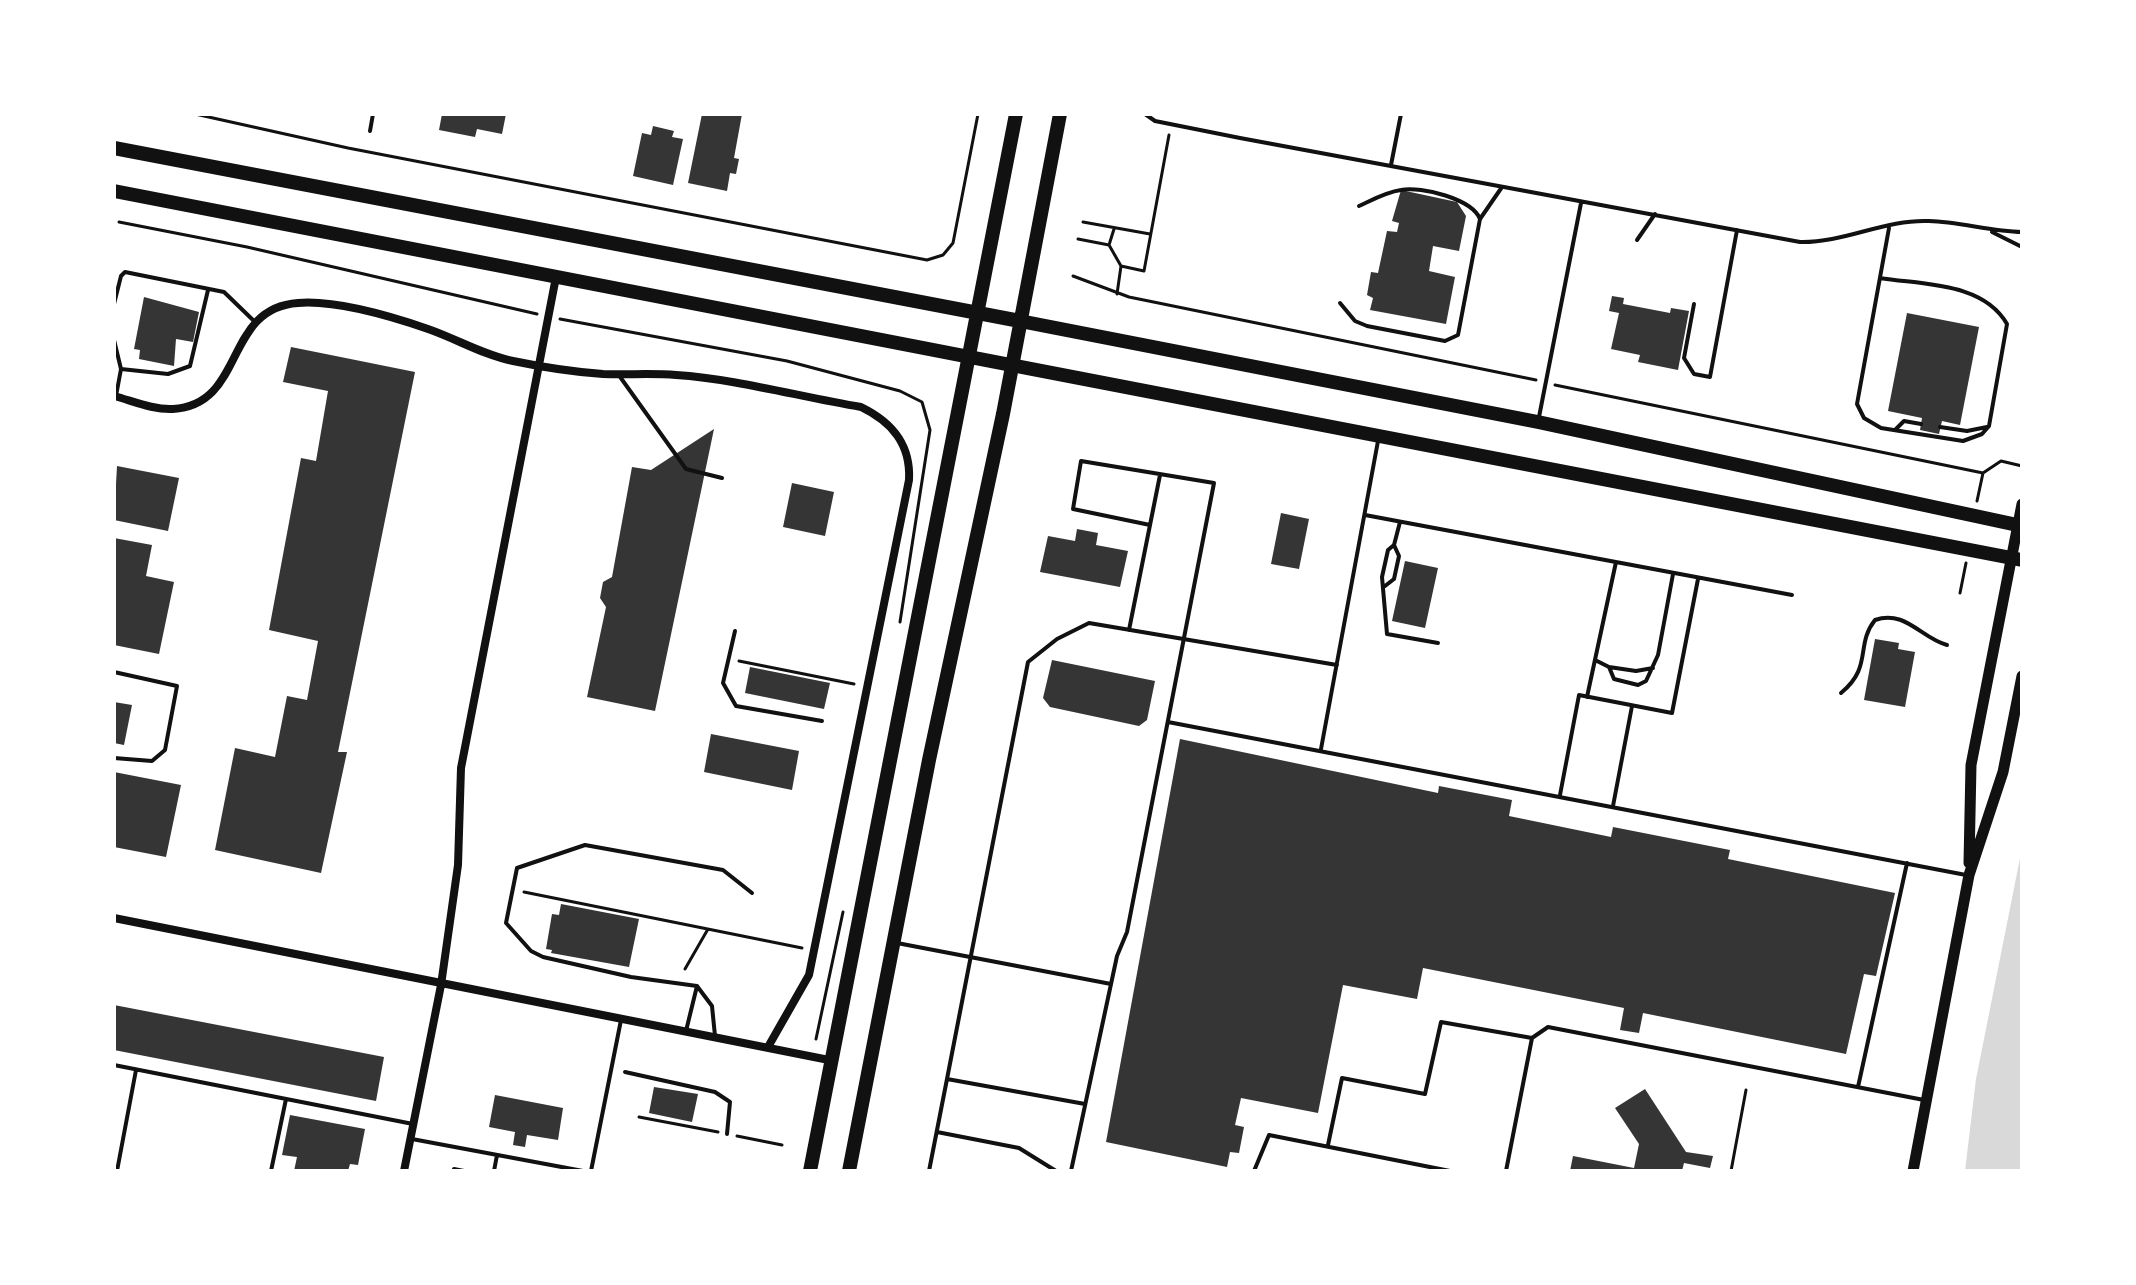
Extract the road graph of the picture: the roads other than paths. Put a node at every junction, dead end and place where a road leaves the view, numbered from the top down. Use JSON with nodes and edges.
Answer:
{"nodes":[{"id":1,"x":373,"y":114,"type":"edge"},
{"id":2,"x":1016,"y":114,"type":"edge"},
{"id":3,"x":1060,"y":114,"type":"edge"},
{"id":4,"x":1145,"y":114,"type":"edge"},
{"id":5,"x":1401,"y":114,"type":"edge"},
{"id":6,"x":370,"y":131,"type":"dead end"},
{"id":7,"x":114,"y":148,"type":"edge"},
{"id":8,"x":1391,"y":165,"type":"junction"},
{"id":9,"x":1502,"y":187,"type":"junction"},
{"id":10,"x":114,"y":191,"type":"edge"},
{"id":11,"x":1581,"y":203,"type":"junction"},
{"id":12,"x":1359,"y":206,"type":"dead end"},
{"id":13,"x":1655,"y":214,"type":"junction"},
{"id":14,"x":1480,"y":219,"type":"junction"},
{"id":15,"x":1889,"y":227,"type":"junction"},
{"id":16,"x":1737,"y":230,"type":"junction"},
{"id":17,"x":1990,"y":231,"type":"junction"},
{"id":18,"x":2022,"y":232,"type":"edge"},
{"id":19,"x":1637,"y":240,"type":"dead end"},
{"id":20,"x":2022,"y":247,"type":"edge"},
{"id":21,"x":556,"y":277,"type":"junction"},
{"id":22,"x":1880,"y":278,"type":"junction"},
{"id":23,"x":209,"y":289,"type":"junction"},
{"id":24,"x":1340,"y":303,"type":"dead end"},
{"id":25,"x":114,"y":304,"type":"edge"},
{"id":26,"x":1694,"y":304,"type":"dead end"},
{"id":27,"x":979,"y":312,"type":"junction"},
{"id":28,"x":1020,"y":321,"type":"junction"},
{"id":29,"x":255,"y":322,"type":"junction"},
{"id":30,"x":114,"y":340,"type":"edge"},
{"id":31,"x":969,"y":357,"type":"junction"},
{"id":32,"x":540,"y":365,"type":"junction"},
{"id":33,"x":1011,"y":365,"type":"junction"},
{"id":34,"x":121,"y":369,"type":"junction"},
{"id":35,"x":618,"y":374,"type":"junction"},
{"id":36,"x":115,"y":396,"type":"edge"},
{"id":37,"x":1538,"y":422,"type":"junction"},
{"id":38,"x":1921,"y":424,"type":"dead end"},
{"id":39,"x":1989,"y":426,"type":"junction"},
{"id":40,"x":1940,"y":427,"type":"dead end"},
{"id":41,"x":1895,"y":430,"type":"junction"},
{"id":42,"x":1379,"y":438,"type":"junction"},
{"id":43,"x":1160,"y":474,"type":"junction"},
{"id":44,"x":722,"y":478,"type":"dead end"},
{"id":45,"x":2022,"y":504,"type":"edge"},
{"id":46,"x":1365,"y":515,"type":"junction"},
{"id":47,"x":1400,"y":522,"type":"junction"},
{"id":48,"x":1150,"y":525,"type":"junction"},
{"id":49,"x":2020,"y":525,"type":"edge"},
{"id":50,"x":1394,"y":545,"type":"junction"},
{"id":51,"x":2017,"y":559,"type":"edge"},
{"id":52,"x":1616,"y":562,"type":"junction"},
{"id":53,"x":1673,"y":574,"type":"junction"},
{"id":54,"x":1698,"y":579,"type":"junction"},
{"id":55,"x":1385,"y":586,"type":"junction"},
{"id":56,"x":1792,"y":595,"type":"dead end"},
{"id":57,"x":1129,"y":630,"type":"junction"},
{"id":58,"x":735,"y":631,"type":"dead end"},
{"id":59,"x":1184,"y":639,"type":"junction"},
{"id":60,"x":1438,"y":643,"type":"dead end"},
{"id":61,"x":1947,"y":645,"type":"dead end"},
{"id":62,"x":1595,"y":660,"type":"junction"},
{"id":63,"x":1337,"y":665,"type":"junction"},
{"id":64,"x":1609,"y":667,"type":"junction"},
{"id":65,"x":1653,"y":668,"type":"junction"},
{"id":66,"x":114,"y":672,"type":"edge"},
{"id":67,"x":2022,"y":676,"type":"edge"},
{"id":68,"x":1841,"y":693,"type":"dead end"},
{"id":69,"x":1587,"y":697,"type":"junction"},
{"id":70,"x":1632,"y":705,"type":"junction"},
{"id":71,"x":822,"y":721,"type":"dead end"},
{"id":72,"x":1168,"y":722,"type":"junction"},
{"id":73,"x":1321,"y":749,"type":"junction"},
{"id":74,"x":114,"y":758,"type":"edge"},
{"id":75,"x":1560,"y":795,"type":"junction"},
{"id":76,"x":1613,"y":806,"type":"junction"},
{"id":77,"x":1907,"y":863,"type":"junction"},
{"id":78,"x":1969,"y":875,"type":"junction"},
{"id":79,"x":752,"y":893,"type":"dead end"},
{"id":80,"x":114,"y":918,"type":"edge"},
{"id":81,"x":895,"y":943,"type":"junction"},
{"id":82,"x":972,"y":958,"type":"junction"},
{"id":83,"x":1111,"y":984,"type":"junction"},
{"id":84,"x":441,"y":985,"type":"junction"},
{"id":85,"x":697,"y":986,"type":"junction"},
{"id":86,"x":621,"y":1019,"type":"junction"},
{"id":87,"x":686,"y":1031,"type":"junction"},
{"id":88,"x":715,"y":1037,"type":"junction"},
{"id":89,"x":1532,"y":1038,"type":"junction"},
{"id":90,"x":768,"y":1047,"type":"junction"},
{"id":91,"x":834,"y":1061,"type":"junction"},
{"id":92,"x":114,"y":1065,"type":"edge"},
{"id":93,"x":136,"y":1070,"type":"junction"},
{"id":94,"x":625,"y":1072,"type":"dead end"},
{"id":95,"x":947,"y":1079,"type":"junction"},
{"id":96,"x":1858,"y":1087,"type":"junction"},
{"id":97,"x":286,"y":1099,"type":"junction"},
{"id":98,"x":1926,"y":1100,"type":"junction"},
{"id":99,"x":1085,"y":1104,"type":"junction"},
{"id":100,"x":413,"y":1124,"type":"junction"},
{"id":101,"x":937,"y":1132,"type":"junction"},
{"id":102,"x":727,"y":1134,"type":"road end"},
{"id":103,"x":410,"y":1138,"type":"junction"},
{"id":104,"x":1328,"y":1145,"type":"junction"},
{"id":105,"x":497,"y":1155,"type":"junction"},
{"id":106,"x":454,"y":1169,"type":"edge"},
{"id":107,"x":117,"y":1171,"type":"edge"},
{"id":108,"x":271,"y":1171,"type":"edge"},
{"id":109,"x":404,"y":1171,"type":"edge"},
{"id":110,"x":464,"y":1171,"type":"edge"},
{"id":111,"x":494,"y":1171,"type":"edge"},
{"id":112,"x":583,"y":1171,"type":"edge"},
{"id":113,"x":591,"y":1171,"type":"edge"},
{"id":114,"x":810,"y":1171,"type":"edge"},
{"id":115,"x":849,"y":1171,"type":"edge"},
{"id":116,"x":929,"y":1171,"type":"edge"},
{"id":117,"x":1056,"y":1171,"type":"edge"},
{"id":118,"x":1071,"y":1171,"type":"edge"},
{"id":119,"x":1254,"y":1171,"type":"edge"},
{"id":120,"x":1450,"y":1171,"type":"edge"},
{"id":121,"x":1506,"y":1171,"type":"edge"},
{"id":122,"x":1913,"y":1171,"type":"edge"}],
"edges":[{"from":1,"to":6,"type":"lane"},
{"from":2,"to":27,"type":"main road"},
{"from":3,"to":28,"type":"main road"},
{"from":4,"to":8,"type":"lane"},
{"from":5,"to":8,"type":"lane"},
{"from":7,"to":27,"type":"main road"},
{"from":8,"to":9,"type":"lane"},
{"from":9,"to":11,"type":"lane"},
{"from":9,"to":14,"type":"lane"},
{"from":10,"to":21,"type":"main road"},
{"from":11,"to":13,"type":"lane"},
{"from":11,"to":37,"type":"lane"},
{"from":12,"to":14,"type":"lane"},
{"from":13,"to":16,"type":"lane"},
{"from":13,"to":19,"type":"lane"},
{"from":14,"to":24,"type":"lane"},
{"from":15,"to":16,"type":"lane"},
{"from":15,"to":17,"type":"lane"},
{"from":15,"to":22,"type":"lane"},
{"from":16,"to":26,"type":"lane"},
{"from":17,"to":18,"type":"lane"},
{"from":17,"to":20,"type":"lane"},
{"from":21,"to":31,"type":"main road"},
{"from":21,"to":32,"type":"street"},
{"from":22,"to":39,"type":"lane"},
{"from":22,"to":41,"type":"lane"},
{"from":23,"to":25,"type":"lane"},
{"from":23,"to":29,"type":"lane"},
{"from":23,"to":34,"type":"lane"},
{"from":27,"to":28,"type":"main road"},
{"from":27,"to":31,"type":"main road"},
{"from":28,"to":33,"type":"main road"},
{"from":28,"to":37,"type":"main road"},
{"from":29,"to":32,"type":"street"},
{"from":29,"to":36,"type":"street"},
{"from":30,"to":34,"type":"lane"},
{"from":31,"to":33,"type":"main road"},
{"from":31,"to":91,"type":"main road"},
{"from":32,"to":35,"type":"street"},
{"from":32,"to":84,"type":"street"},
{"from":33,"to":42,"type":"main road"},
{"from":33,"to":81,"type":"main road"},
{"from":34,"to":36,"type":"lane"},
{"from":35,"to":44,"type":"lane"},
{"from":35,"to":90,"type":"street"},
{"from":37,"to":49,"type":"main road"},
{"from":38,"to":41,"type":"lane"},
{"from":39,"to":40,"type":"lane"},
{"from":39,"to":41,"type":"lane"},
{"from":42,"to":46,"type":"lane"},
{"from":42,"to":51,"type":"main road"},
{"from":43,"to":48,"type":"lane"},
{"from":43,"to":48,"type":"lane"},
{"from":43,"to":59,"type":"lane"},
{"from":45,"to":49,"type":"street"},
{"from":46,"to":47,"type":"lane"},
{"from":46,"to":63,"type":"lane"},
{"from":47,"to":50,"type":"lane"},
{"from":47,"to":52,"type":"lane"},
{"from":48,"to":57,"type":"lane"},
{"from":49,"to":51,"type":"street"},
{"from":50,"to":55,"type":"lane"},
{"from":50,"to":55,"type":"lane"},
{"from":51,"to":78,"type":"street"},
{"from":52,"to":53,"type":"lane"},
{"from":52,"to":62,"type":"lane"},
{"from":53,"to":54,"type":"lane"},
{"from":53,"to":65,"type":"lane"},
{"from":54,"to":56,"type":"lane"},
{"from":54,"to":70,"type":"lane"},
{"from":55,"to":60,"type":"lane"},
{"from":57,"to":59,"type":"lane"},
{"from":57,"to":82,"type":"lane"},
{"from":58,"to":71,"type":"lane"},
{"from":59,"to":63,"type":"lane"},
{"from":59,"to":72,"type":"lane"},
{"from":61,"to":68,"type":"lane"},
{"from":62,"to":64,"type":"lane"},
{"from":62,"to":69,"type":"lane"},
{"from":63,"to":73,"type":"lane"},
{"from":64,"to":65,"type":"lane"},
{"from":64,"to":65,"type":"lane"},
{"from":66,"to":74,"type":"lane"},
{"from":67,"to":78,"type":"street"},
{"from":69,"to":70,"type":"lane"},
{"from":69,"to":75,"type":"lane"},
{"from":70,"to":76,"type":"lane"},
{"from":72,"to":73,"type":"lane"},
{"from":72,"to":83,"type":"lane"},
{"from":73,"to":75,"type":"lane"},
{"from":75,"to":76,"type":"lane"},
{"from":76,"to":77,"type":"lane"},
{"from":77,"to":78,"type":"lane"},
{"from":77,"to":96,"type":"lane"},
{"from":78,"to":98,"type":"street"},
{"from":79,"to":85,"type":"lane"},
{"from":80,"to":84,"type":"street"},
{"from":81,"to":82,"type":"lane"},
{"from":81,"to":115,"type":"main road"},
{"from":82,"to":83,"type":"lane"},
{"from":82,"to":95,"type":"lane"},
{"from":83,"to":99,"type":"lane"},
{"from":84,"to":86,"type":"street"},
{"from":84,"to":100,"type":"street"},
{"from":85,"to":87,"type":"lane"},
{"from":85,"to":88,"type":"lane"},
{"from":86,"to":87,"type":"street"},
{"from":86,"to":113,"type":"lane"},
{"from":87,"to":88,"type":"street"},
{"from":88,"to":90,"type":"street"},
{"from":89,"to":96,"type":"lane"},
{"from":89,"to":104,"type":"lane"},
{"from":89,"to":121,"type":"lane"},
{"from":90,"to":91,"type":"street"},
{"from":91,"to":114,"type":"main road"},
{"from":92,"to":93,"type":"lane"},
{"from":93,"to":97,"type":"lane"},
{"from":93,"to":107,"type":"lane"},
{"from":94,"to":102,"type":"lane"},
{"from":95,"to":99,"type":"lane"},
{"from":95,"to":101,"type":"lane"},
{"from":96,"to":98,"type":"lane"},
{"from":97,"to":100,"type":"lane"},
{"from":97,"to":108,"type":"lane"},
{"from":98,"to":122,"type":"street"},
{"from":99,"to":118,"type":"lane"},
{"from":100,"to":103,"type":"street"},
{"from":101,"to":116,"type":"lane"},
{"from":101,"to":117,"type":"lane"},
{"from":103,"to":105,"type":"lane"},
{"from":103,"to":109,"type":"street"},
{"from":104,"to":119,"type":"lane"},
{"from":104,"to":120,"type":"lane"},
{"from":105,"to":111,"type":"lane"},
{"from":105,"to":112,"type":"lane"},
{"from":106,"to":110,"type":"lane"}]}
